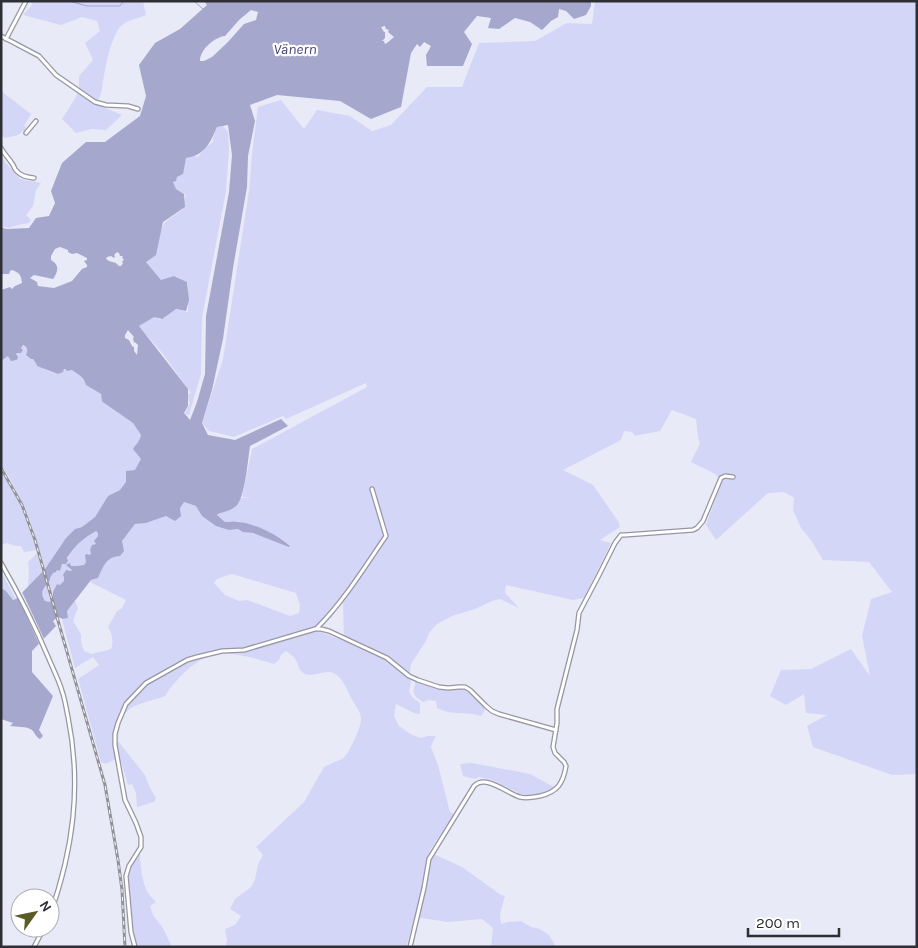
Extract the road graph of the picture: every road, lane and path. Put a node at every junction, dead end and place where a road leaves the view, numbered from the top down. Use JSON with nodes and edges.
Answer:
{"nodes":[{"id":1,"x":26,"y":1,"type":"edge"},
{"id":2,"x":1,"y":36,"type":"edge"},
{"id":3,"x":6,"y":39,"type":"junction"},
{"id":4,"x":138,"y":109,"type":"dead end"},
{"id":5,"x":36,"y":121,"type":"dead end"},
{"id":6,"x":26,"y":134,"type":"dead end"},
{"id":7,"x":1,"y":148,"type":"edge"},
{"id":8,"x":34,"y":178,"type":"dead end"},
{"id":9,"x":734,"y":477,"type":"dead end"},
{"id":10,"x":372,"y":489,"type":"dead end"},
{"id":11,"x":1,"y":563,"type":"edge"},
{"id":12,"x":316,"y":629,"type":"junction"},
{"id":13,"x":556,"y":730,"type":"junction"},
{"id":14,"x":59,"y":888,"type":"edge"},
{"id":15,"x":135,"y":947,"type":"edge"},
{"id":16,"x":410,"y":947,"type":"edge"}],
"edges":[{"from":1,"to":3,"type":"street"},
{"from":2,"to":3,"type":"street"},
{"from":3,"to":4,"type":"street"},
{"from":5,"to":6,"type":"street"},
{"from":7,"to":8,"type":"street"},
{"from":9,"to":13,"type":"street"},
{"from":10,"to":12,"type":"street"},
{"from":11,"to":14,"type":"street"},
{"from":12,"to":13,"type":"street"},
{"from":12,"to":15,"type":"street"},
{"from":13,"to":16,"type":"street"}]}
